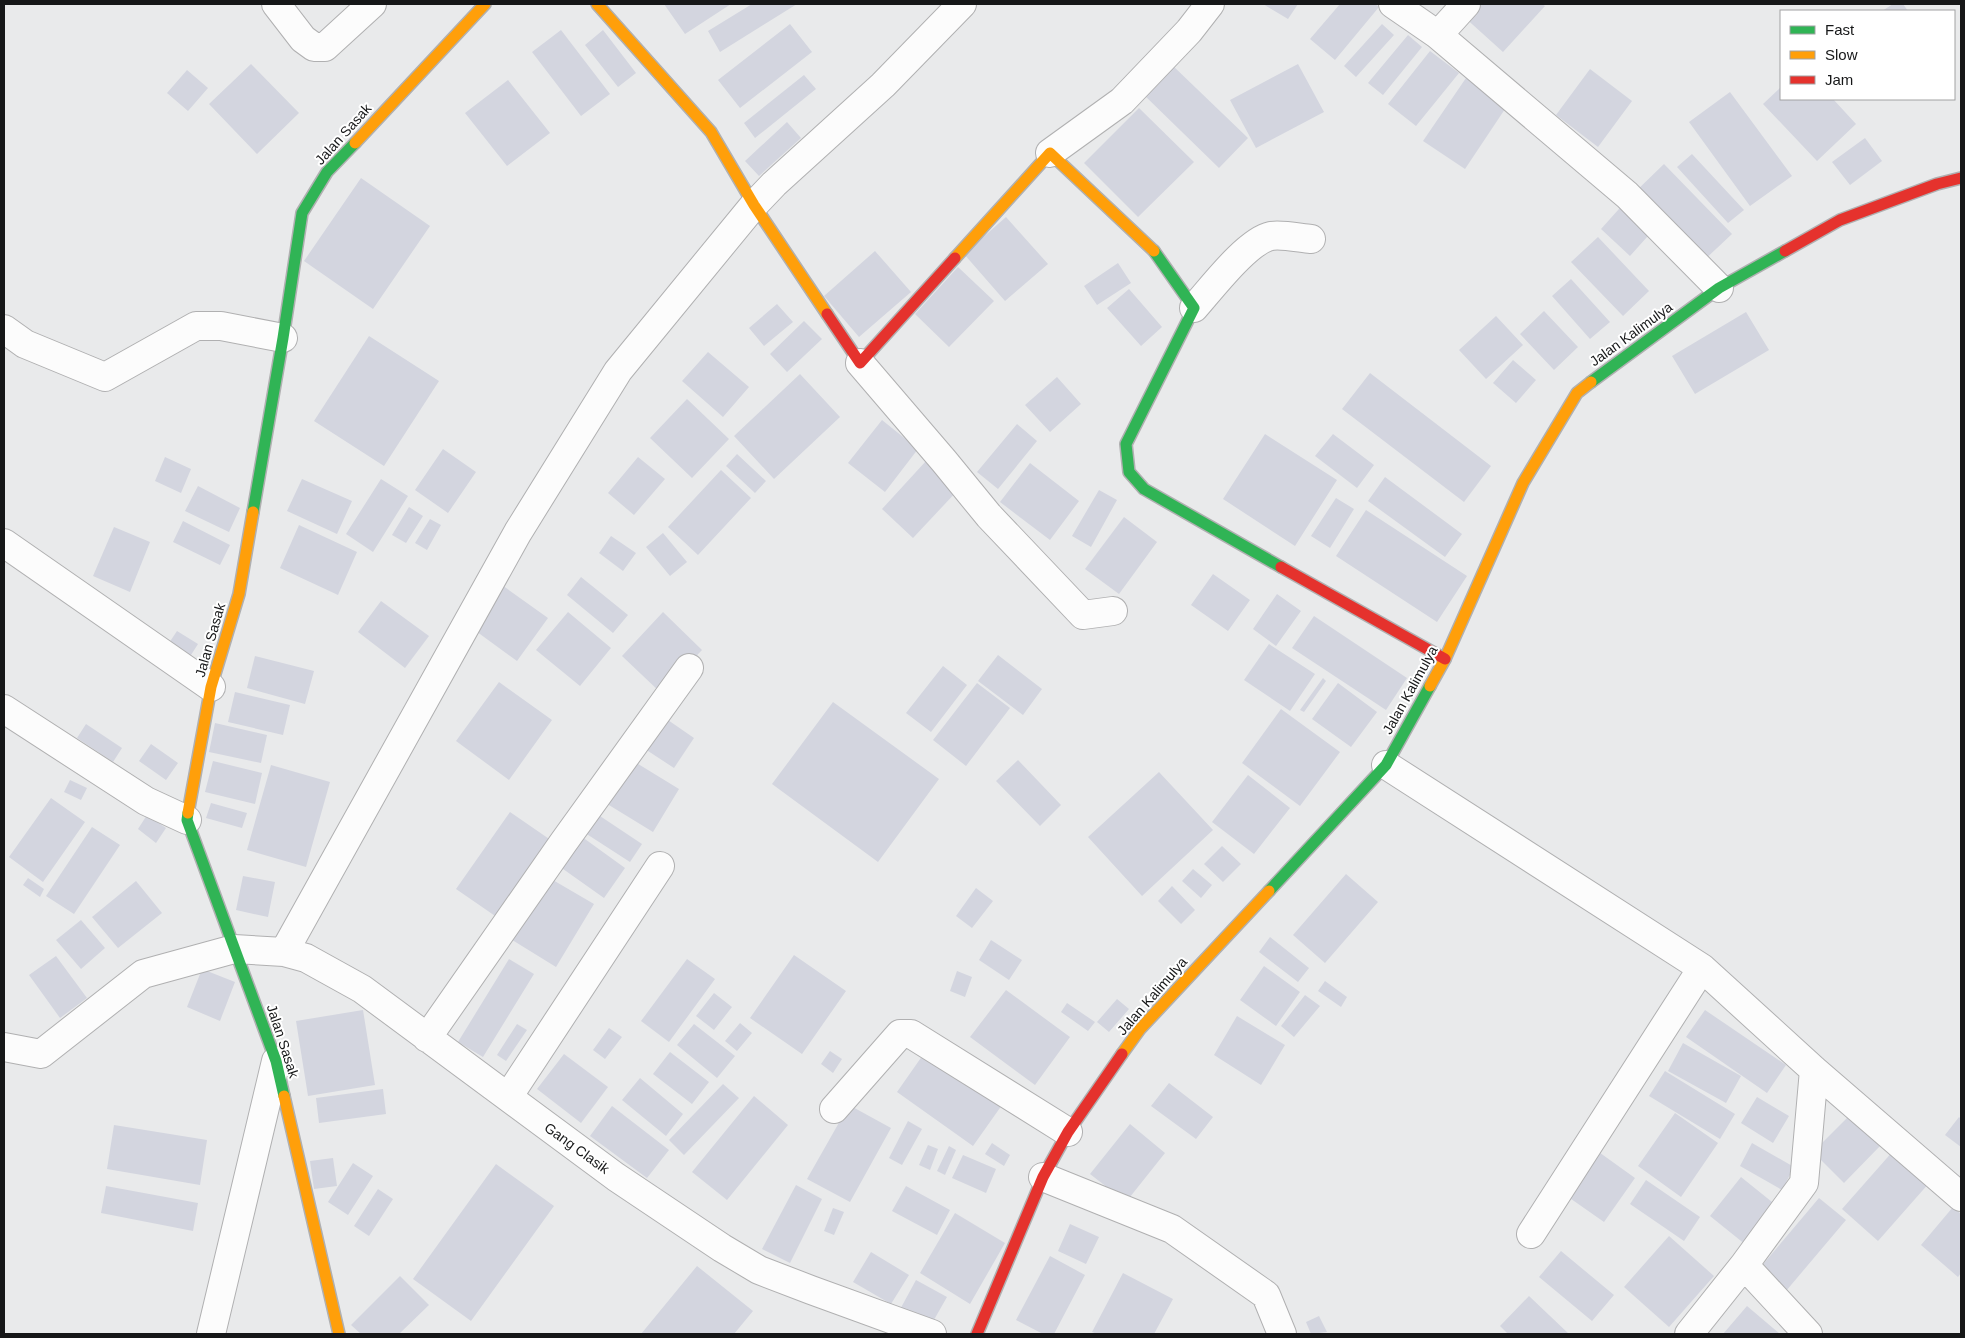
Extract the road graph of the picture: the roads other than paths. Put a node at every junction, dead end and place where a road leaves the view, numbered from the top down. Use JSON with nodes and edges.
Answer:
{"nodes":[{"id":1,"x":276,"y":4,"type":"edge"},
{"id":2,"x":372,"y":4,"type":"edge"},
{"id":3,"x":485,"y":4,"type":"edge"},
{"id":4,"x":597,"y":4,"type":"edge"},
{"id":5,"x":962,"y":4,"type":"edge"},
{"id":6,"x":1210,"y":4,"type":"edge"},
{"id":7,"x":1394,"y":4,"type":"edge"},
{"id":8,"x":1466,"y":4,"type":"edge"},
{"id":9,"x":1438,"y":35,"type":"junction"},
{"id":10,"x":1050,"y":153,"type":"junction"},
{"id":11,"x":1961,"y":178,"type":"edge"},
{"id":12,"x":754,"y":205,"type":"junction"},
{"id":13,"x":1311,"y":239,"type":"dead end"},
{"id":14,"x":1719,"y":288,"type":"junction"},
{"id":15,"x":1194,"y":308,"type":"junction"},
{"id":16,"x":4,"y":329,"type":"edge"},
{"id":17,"x":283,"y":338,"type":"junction"},
{"id":18,"x":860,"y":363,"type":"junction"},
{"id":19,"x":4,"y":543,"type":"edge"},
{"id":20,"x":1113,"y":612,"type":"dead end"},
{"id":21,"x":1445,"y":659,"type":"junction"},
{"id":22,"x":689,"y":668,"type":"dead end"},
{"id":23,"x":211,"y":687,"type":"junction"},
{"id":24,"x":4,"y":709,"type":"edge"},
{"id":25,"x":1386,"y":766,"type":"junction"},
{"id":26,"x":187,"y":820,"type":"junction"},
{"id":27,"x":660,"y":866,"type":"dead end"},
{"id":28,"x":234,"y":949,"type":"junction"},
{"id":29,"x":284,"y":952,"type":"junction"},
{"id":30,"x":1702,"y":968,"type":"junction"},
{"id":31,"x":427,"y":1038,"type":"junction"},
{"id":32,"x":4,"y":1047,"type":"edge"},
{"id":33,"x":276,"y":1061,"type":"junction"},
{"id":34,"x":1814,"y":1070,"type":"junction"},
{"id":35,"x":508,"y":1097,"type":"junction"},
{"id":36,"x":834,"y":1109,"type":"dead end"},
{"id":37,"x":1068,"y":1132,"type":"junction"},
{"id":38,"x":1043,"y":1177,"type":"junction"},
{"id":39,"x":1961,"y":1197,"type":"edge"},
{"id":40,"x":1531,"y":1234,"type":"dead end"},
{"id":41,"x":1744,"y":1265,"type":"junction"},
{"id":42,"x":211,"y":1334,"type":"edge"},
{"id":43,"x":339,"y":1334,"type":"edge"},
{"id":44,"x":932,"y":1334,"type":"edge"},
{"id":45,"x":977,"y":1334,"type":"edge"},
{"id":46,"x":1282,"y":1334,"type":"edge"},
{"id":47,"x":1689,"y":1334,"type":"edge"},
{"id":48,"x":1808,"y":1334,"type":"edge"}],
"edges":[{"from":1,"to":2,"type":"street"},
{"from":3,"to":17,"type":"street","name":"Jalan Sasak"},
{"from":4,"to":12,"type":"street"},
{"from":5,"to":12,"type":"street"},
{"from":6,"to":10,"type":"street"},
{"from":7,"to":9,"type":"street"},
{"from":8,"to":9,"type":"street"},
{"from":9,"to":14,"type":"street"},
{"from":10,"to":15,"type":"street"},
{"from":10,"to":18,"type":"street"},
{"from":11,"to":14,"type":"street","name":"Jalan Kalimulya"},
{"from":12,"to":18,"type":"street"},
{"from":12,"to":29,"type":"street"},
{"from":13,"to":15,"type":"street"},
{"from":14,"to":21,"type":"street","name":"Jalan Kalimulya"},
{"from":15,"to":21,"type":"street"},
{"from":16,"to":17,"type":"street"},
{"from":17,"to":23,"type":"street","name":"Jalan Sasak"},
{"from":18,"to":20,"type":"street"},
{"from":19,"to":23,"type":"street"},
{"from":21,"to":25,"type":"street","name":"Jalan Kalimulya"},
{"from":22,"to":31,"type":"street"},
{"from":23,"to":26,"type":"street","name":"Jalan Sasak"},
{"from":24,"to":26,"type":"street"},
{"from":25,"to":30,"type":"street"},
{"from":25,"to":37,"type":"street","name":"Jalan Kalimulya"},
{"from":26,"to":28,"type":"street","name":"Jalan Sasak"},
{"from":27,"to":35,"type":"street"},
{"from":28,"to":29,"type":"street","name":"Gang Clasik"},
{"from":28,"to":32,"type":"street","name":"Gang Clasik"},
{"from":28,"to":33,"type":"street","name":"Jalan Sasak"},
{"from":29,"to":31,"type":"street","name":"Gang Clasik"},
{"from":30,"to":34,"type":"street"},
{"from":30,"to":40,"type":"street"},
{"from":31,"to":35,"type":"street","name":"Gang Clasik"},
{"from":33,"to":42,"type":"street"},
{"from":33,"to":43,"type":"street","name":"Jalan Sasak"},
{"from":34,"to":39,"type":"street"},
{"from":34,"to":41,"type":"street"},
{"from":35,"to":44,"type":"street","name":"Gang Clasik"},
{"from":36,"to":37,"type":"street"},
{"from":37,"to":38,"type":"street","name":"Jalan Kalimulya"},
{"from":38,"to":45,"type":"street","name":"Jalan Kalimulya"},
{"from":38,"to":46,"type":"street"},
{"from":41,"to":47,"type":"street"},
{"from":41,"to":48,"type":"street"}]}
